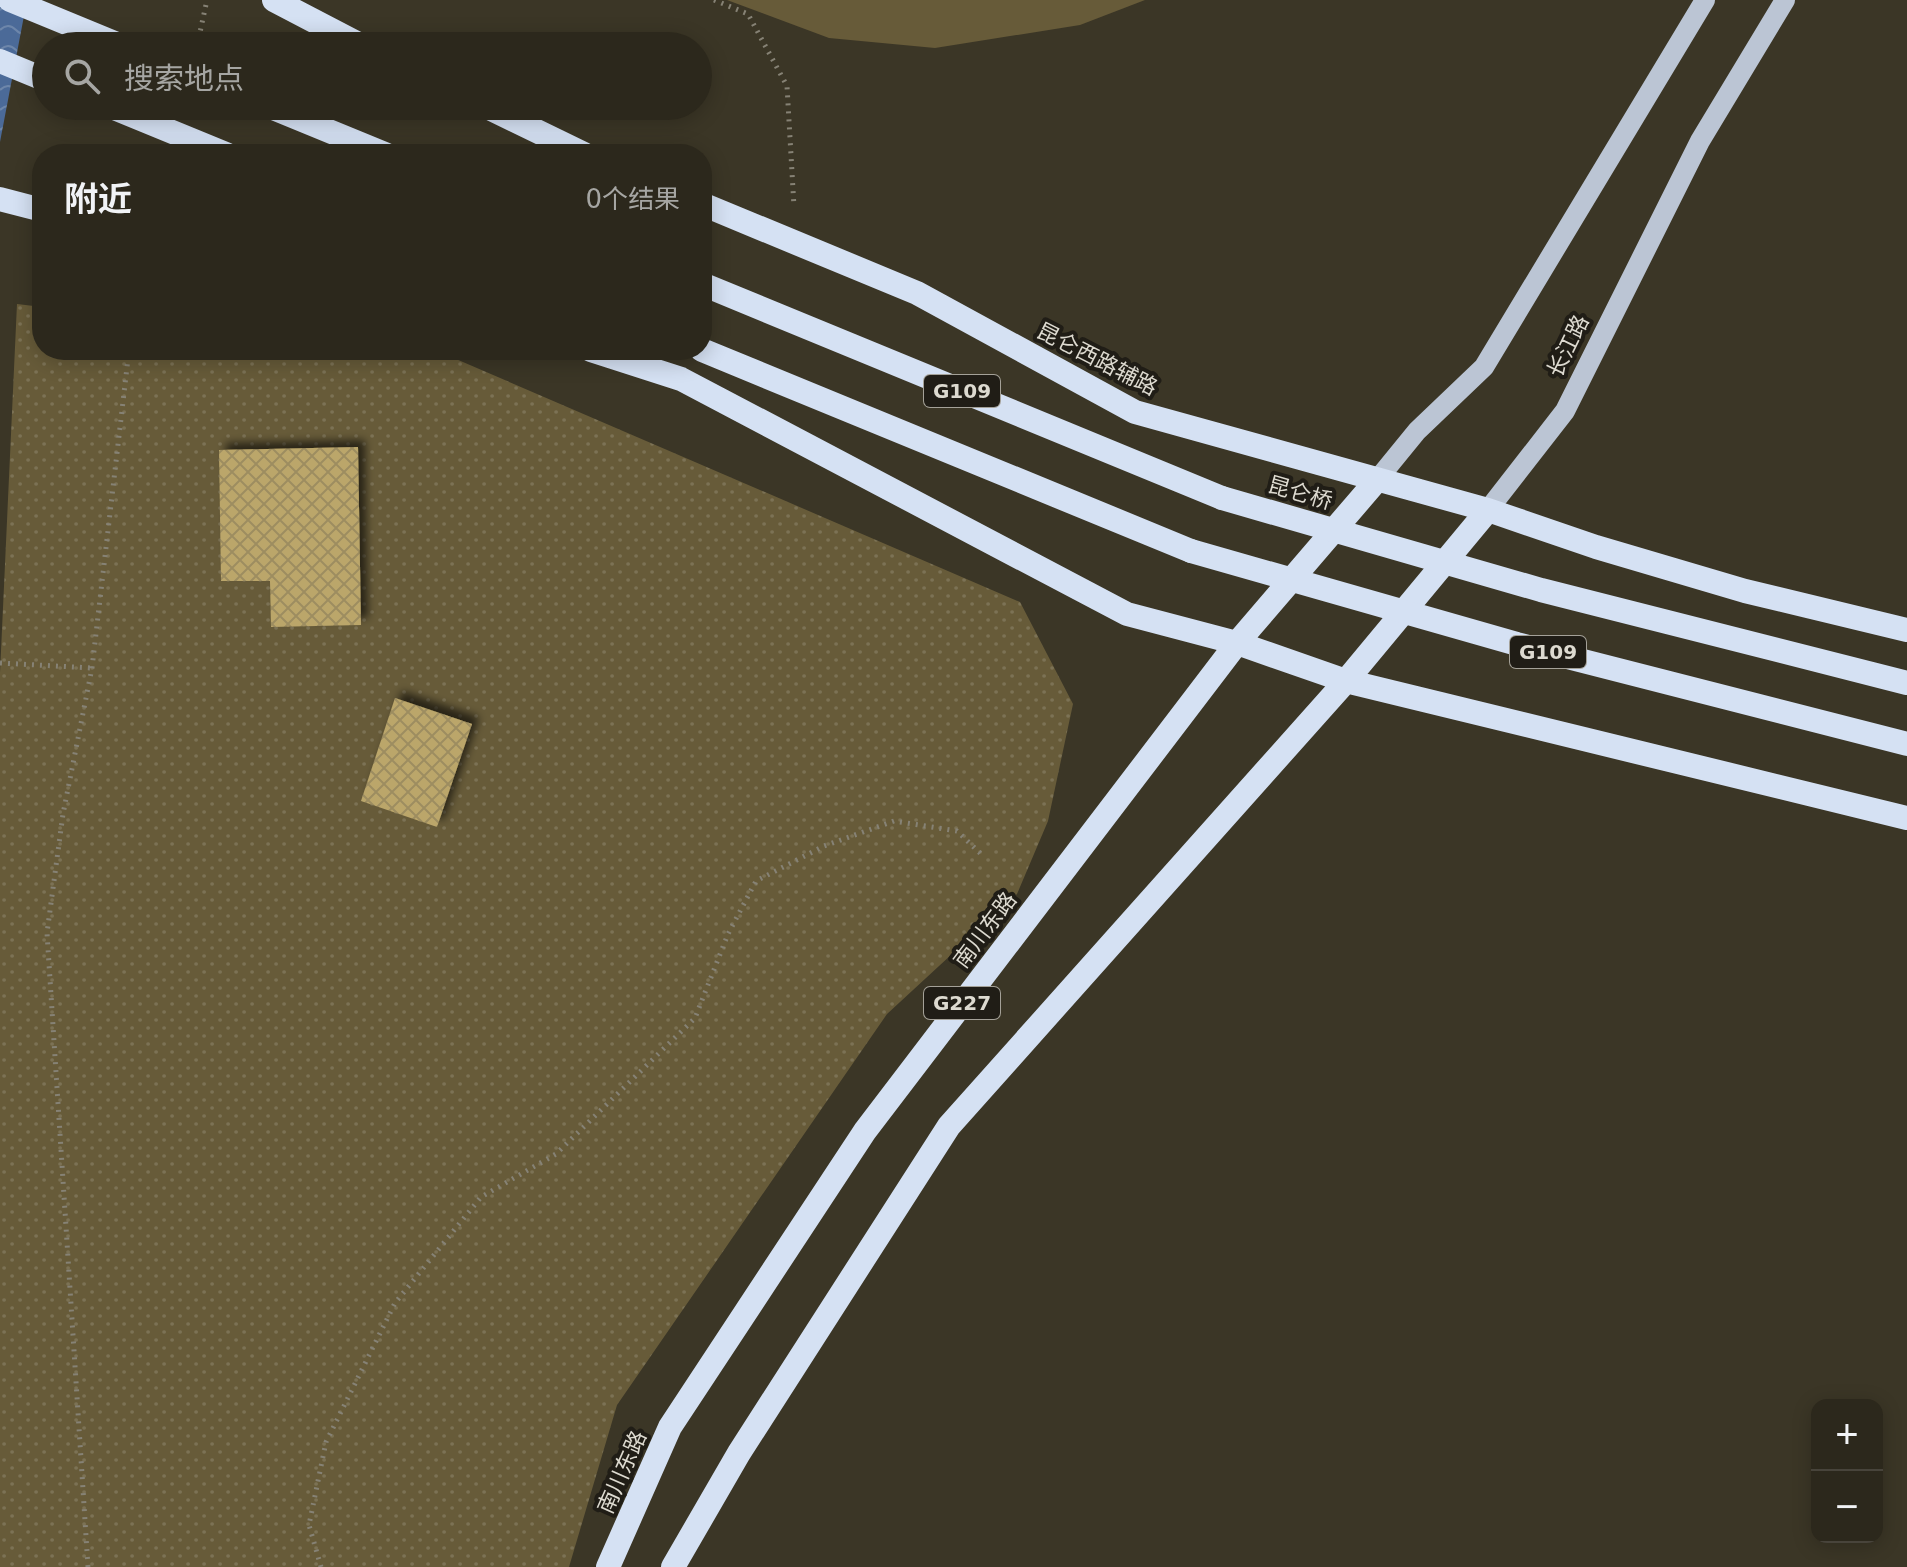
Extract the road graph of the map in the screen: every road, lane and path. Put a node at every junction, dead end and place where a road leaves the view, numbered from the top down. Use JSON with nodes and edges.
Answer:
{"nodes":[{"id":1,"x":10,"y":0,"type":"edge"},
{"id":2,"x":207,"y":0,"type":"edge"},
{"id":3,"x":274,"y":0,"type":"edge"},
{"id":4,"x":714,"y":0,"type":"edge"},
{"id":5,"x":1705,"y":0,"type":"edge"},
{"id":6,"x":1785,"y":0,"type":"edge"},
{"id":7,"x":88,"y":32,"type":"edge"},
{"id":8,"x":200,"y":32,"type":"edge"},
{"id":9,"x":332,"y":32,"type":"edge"},
{"id":10,"x":0,"y":61,"type":"edge"},
{"id":11,"x":32,"y":74,"type":"edge"},
{"id":12,"x":143,"y":120,"type":"edge"},
{"id":13,"x":302,"y":120,"type":"edge"},
{"id":14,"x":514,"y":120,"type":"edge"},
{"id":15,"x":202,"y":144,"type":"edge"},
{"id":16,"x":361,"y":144,"type":"edge"},
{"id":17,"x":563,"y":144,"type":"edge"},
{"id":18,"x":0,"y":199,"type":"edge"},
{"id":19,"x":32,"y":207,"type":"edge"},
{"id":20,"x":712,"y":208,"type":"edge"},
{"id":21,"x":796,"y":243,"type":"junction"},
{"id":22,"x":712,"y":288,"type":"edge"},
{"id":23,"x":712,"y":354,"type":"edge"},
{"id":24,"x":128,"y":360,"type":"edge"},
{"id":25,"x":622,"y":360,"type":"edge"},
{"id":26,"x":1377,"y":480,"type":"junction"},
{"id":27,"x":1488,"y":510,"type":"junction"},
{"id":28,"x":1907,"y":630,"type":"edge"},
{"id":29,"x":1237,"y":643,"type":"junction"},
{"id":30,"x":2,"y":664,"type":"edge"},
{"id":31,"x":92,"y":668,"type":"junction"},
{"id":32,"x":1346,"y":681,"type":"junction"},
{"id":33,"x":1907,"y":683,"type":"edge"},
{"id":34,"x":1907,"y":744,"type":"edge"},
{"id":35,"x":1907,"y":818,"type":"edge"},
{"id":36,"x":981,"y":854,"type":"dead end"},
{"id":37,"x":88,"y":1567,"type":"edge"},
{"id":38,"x":321,"y":1567,"type":"edge"},
{"id":39,"x":608,"y":1567,"type":"edge"},
{"id":40,"x":673,"y":1567,"type":"edge"}],
"edges":[{"from":1,"to":7,"type":"highway"},
{"from":2,"to":8,"type":"path"},
{"from":3,"to":9,"type":"highway"},
{"from":4,"to":21,"type":"path"},
{"from":5,"to":26,"type":"main road"},
{"from":6,"to":27,"type":"main road","name":"长江路"},
{"from":10,"to":11,"type":"highway"},
{"from":12,"to":15,"type":"highway","bridge":true},
{"from":13,"to":16,"type":"highway"},
{"from":14,"to":17,"type":"highway"},
{"from":18,"to":19,"type":"highway"},
{"from":20,"to":21,"type":"highway","name":"昆仑西路辅路"},
{"from":21,"to":26,"type":"highway","name":"昆仑西路辅路"},
{"from":22,"to":33,"type":"highway","name":"昆仑桥","number":"G109","bridge":true},
{"from":23,"to":34,"type":"highway","number":"G109","bridge":true},
{"from":24,"to":31,"type":"path"},
{"from":25,"to":29,"type":"highway"},
{"from":26,"to":27,"type":"highway","name":"昆仑西路辅路"},
{"from":26,"to":29,"type":"highway","name":"南川东路","number":"G227"},
{"from":27,"to":28,"type":"highway","name":"昆仑西路辅路"},
{"from":27,"to":32,"type":"highway","name":"长江路"},
{"from":29,"to":32,"type":"highway"},
{"from":29,"to":39,"type":"highway","name":"南川东路","number":"G227"},
{"from":30,"to":31,"type":"path"},
{"from":31,"to":37,"type":"path"},
{"from":32,"to":35,"type":"highway"},
{"from":32,"to":40,"type":"highway"},
{"from":36,"to":38,"type":"path"}]}
